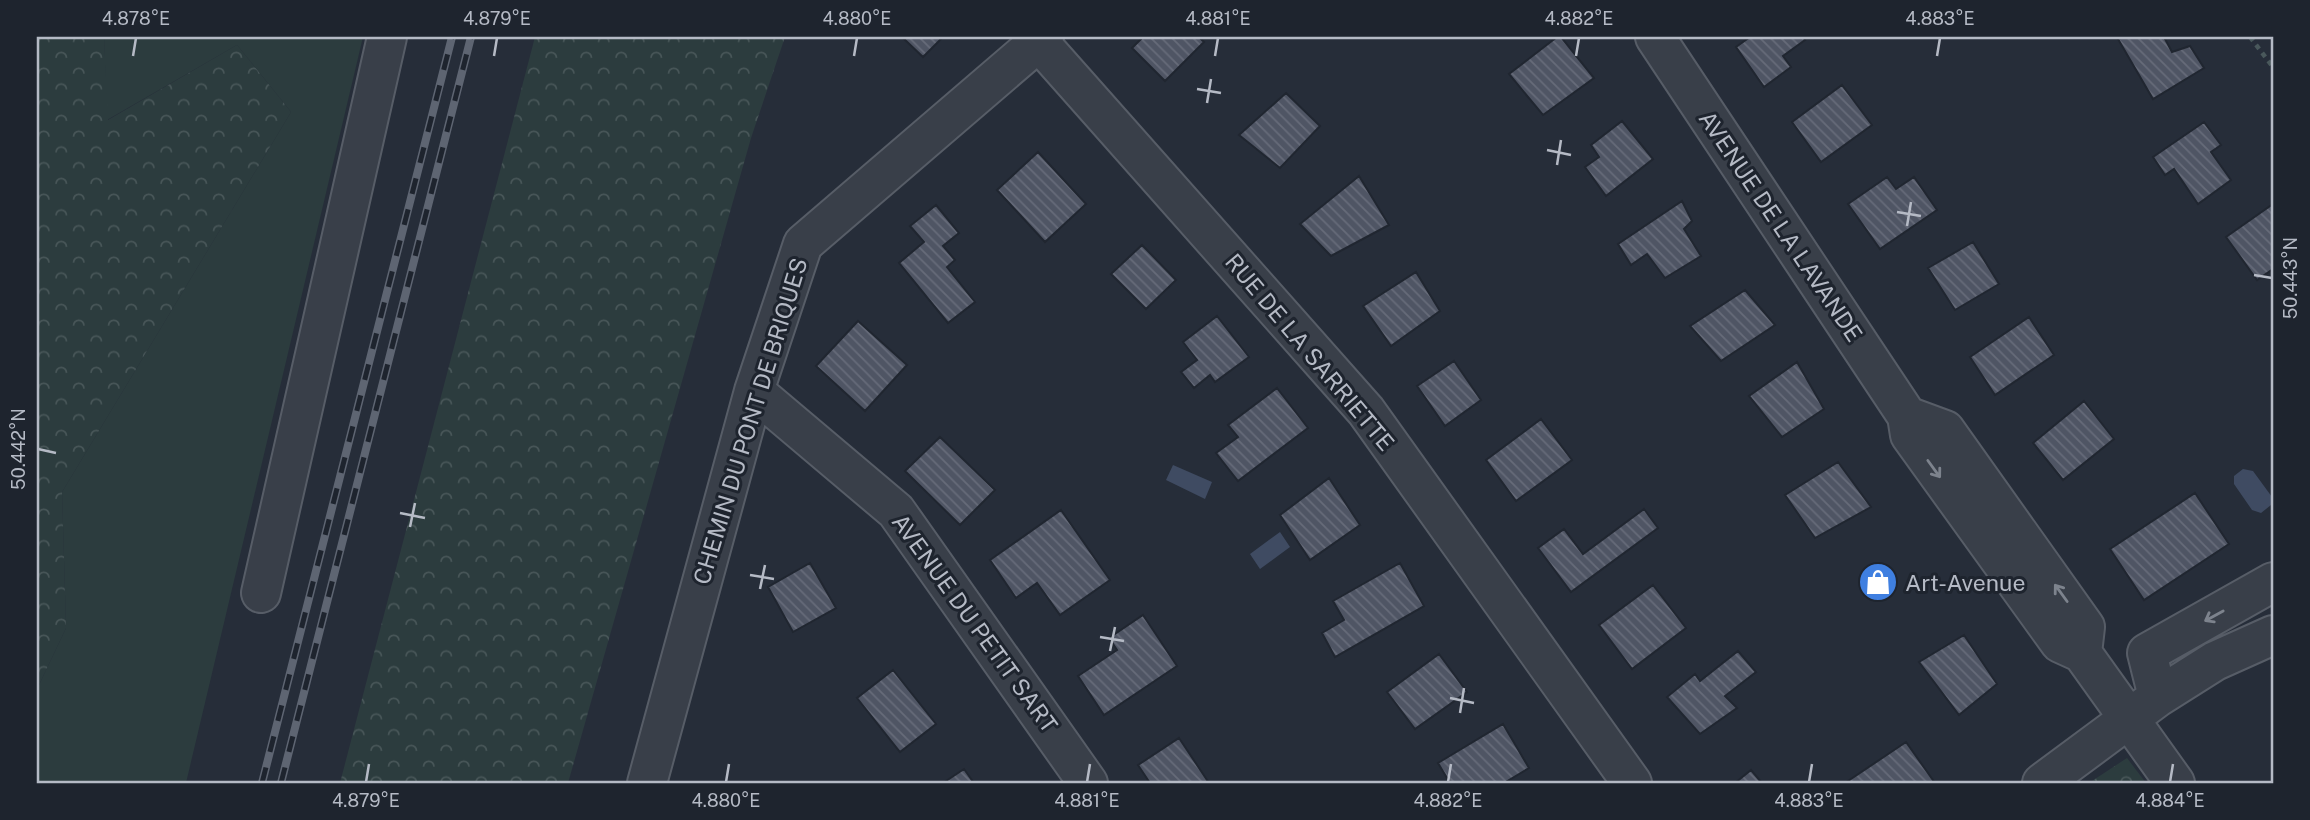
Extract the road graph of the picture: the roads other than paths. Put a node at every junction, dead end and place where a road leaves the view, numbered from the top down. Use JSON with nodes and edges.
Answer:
{"nodes":[{"id":1,"x":387,"y":37,"type":"edge"},
{"id":2,"x":1655,"y":37,"type":"edge"},
{"id":3,"x":1041,"y":39,"type":"edge"},
{"id":4,"x":754,"y":391,"type":"junction"},
{"id":5,"x":2273,"y":582,"type":"edge"},
{"id":6,"x":261,"y":593,"type":"dead end"},
{"id":7,"x":2273,"y":635,"type":"edge"},
{"id":8,"x":2144,"y":707,"type":"junction"},
{"id":9,"x":647,"y":783,"type":"edge"},
{"id":10,"x":1088,"y":783,"type":"edge"},
{"id":11,"x":1632,"y":783,"type":"edge"},
{"id":12,"x":2042,"y":783,"type":"edge"},
{"id":13,"x":2175,"y":783,"type":"edge"}],
"edges":[{"from":1,"to":6,"type":"street"},
{"from":2,"to":8,"type":"street","name":"AVENUE DE LA LAVANDE"},
{"from":3,"to":4,"type":"street","name":"CHEMIN DU PONT DE BRIQUES"},
{"from":3,"to":11,"type":"street","name":"RUE DE LA SARRIETTE"},
{"from":4,"to":9,"type":"street","name":"CHEMIN DU PONT DE BRIQUES"},
{"from":4,"to":10,"type":"street","name":"AVENUE DU PETIT SART"},
{"from":5,"to":8,"type":"street","one_way":true},
{"from":7,"to":8,"type":"street"},
{"from":8,"to":12,"type":"street"},
{"from":8,"to":13,"type":"street","name":"AVENUE DE LA LAVANDE"}]}
